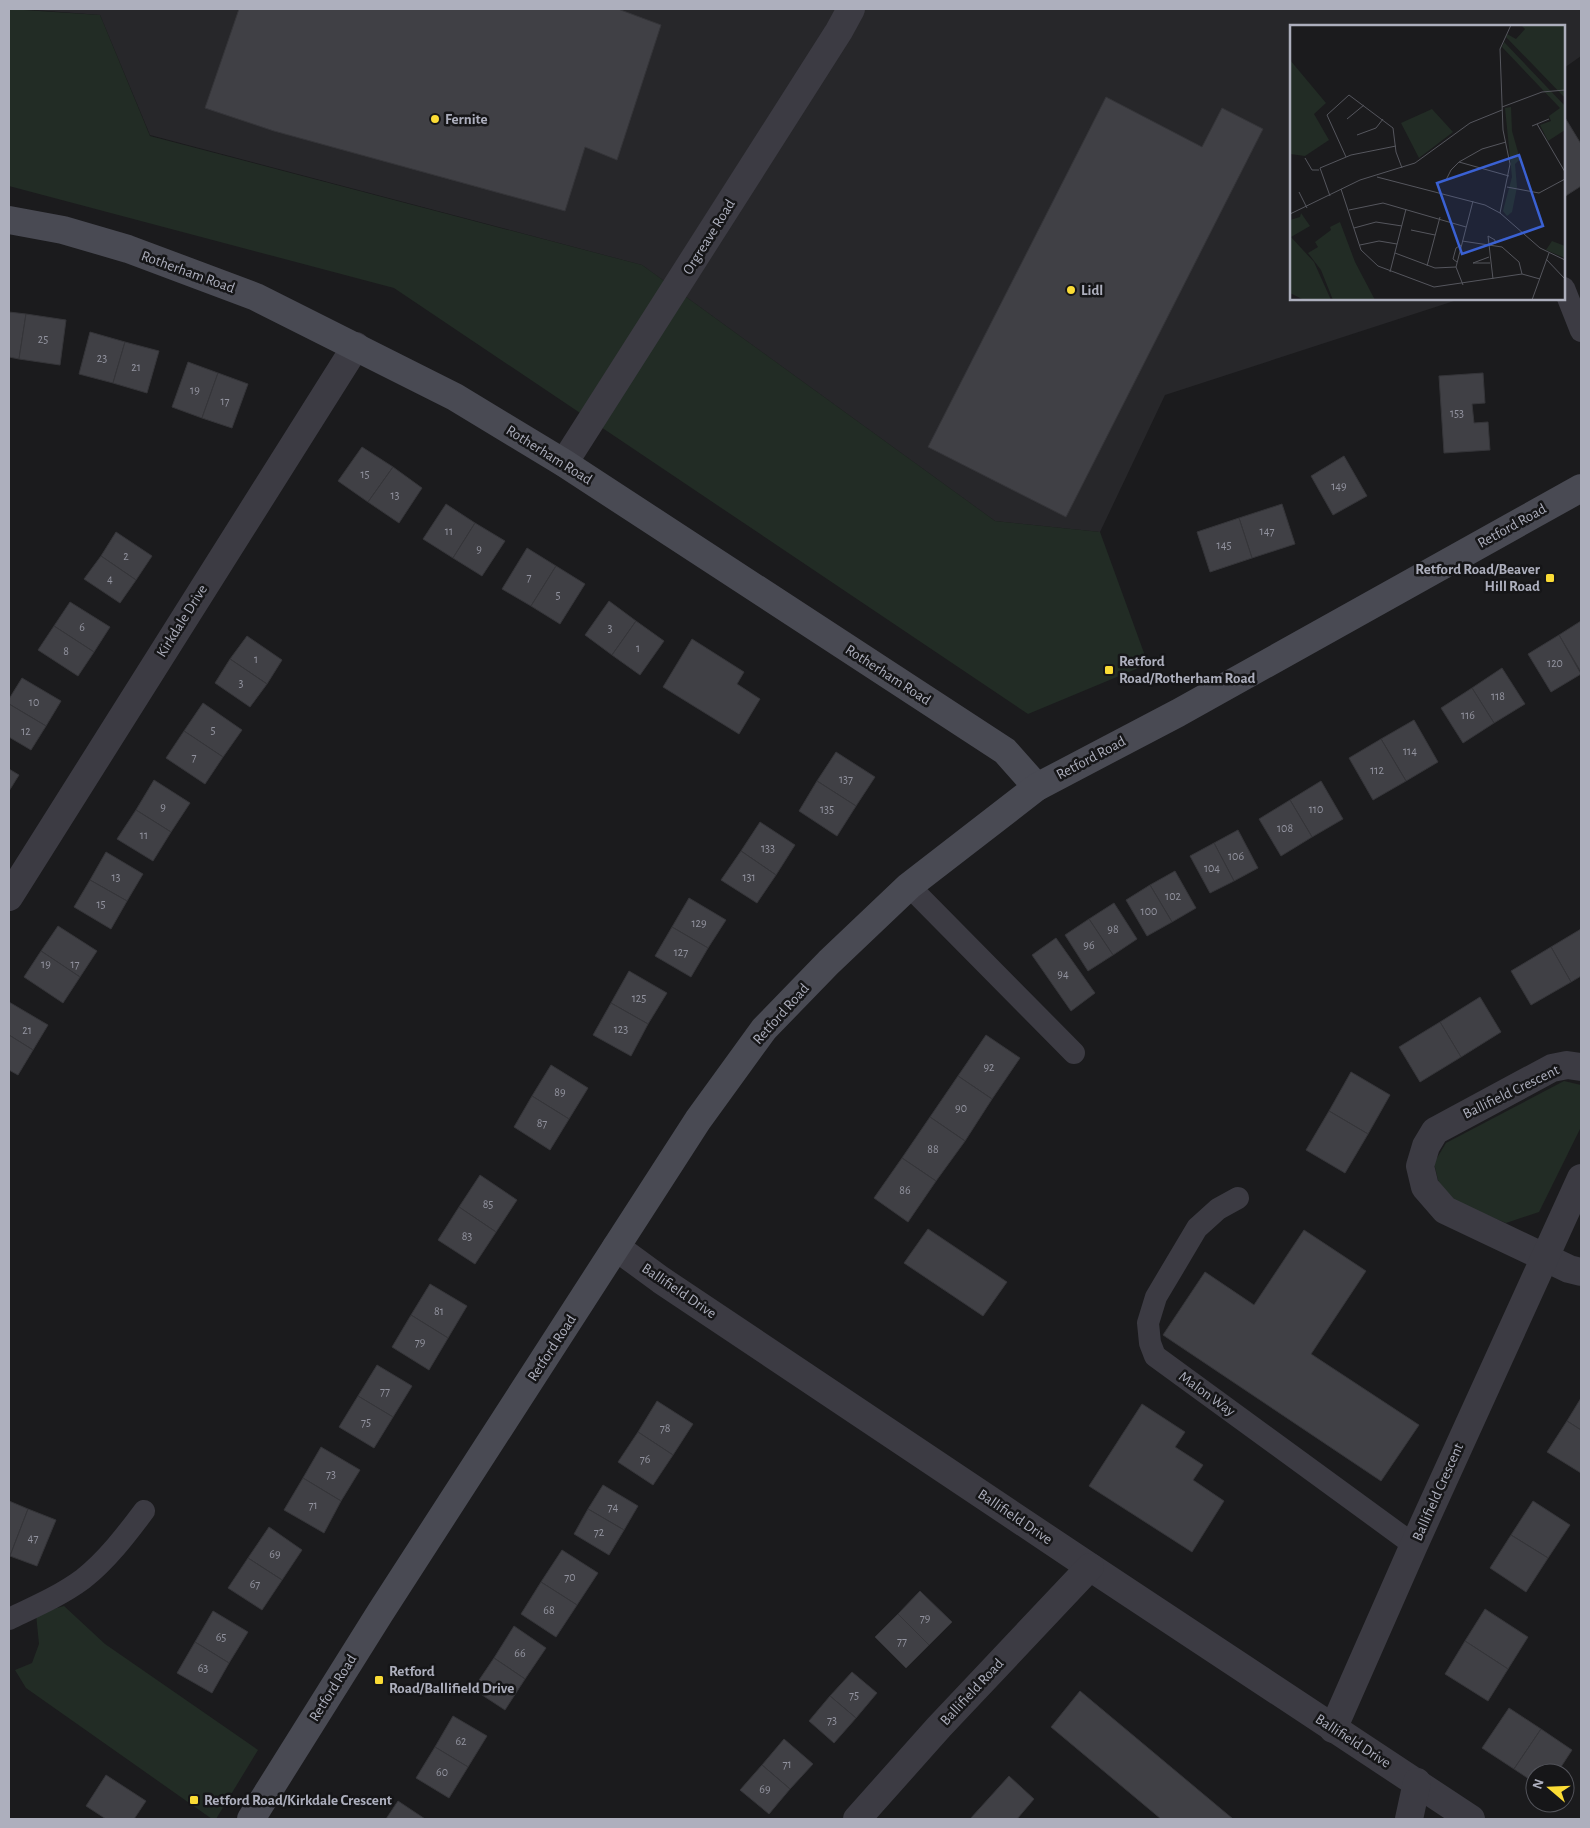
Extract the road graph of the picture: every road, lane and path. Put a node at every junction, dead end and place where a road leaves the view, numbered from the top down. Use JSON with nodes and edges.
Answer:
{"nodes":[{"id":1,"x":851,"y":9,"type":"edge"},
{"id":2,"x":9,"y":220,"type":"edge"},
{"id":3,"x":1565,"y":291,"type":"edge"},
{"id":4,"x":1581,"y":331,"type":"edge"},
{"id":5,"x":356,"y":346,"type":"junction"},
{"id":6,"x":564,"y":463,"type":"junction"},
{"id":7,"x":1581,"y":488,"type":"edge"},
{"id":8,"x":1037,"y":787,"type":"junction"},
{"id":9,"x":909,"y":886,"type":"junction"},
{"id":10,"x":9,"y":897,"type":"edge"},
{"id":11,"x":1074,"y":1053,"type":"dead end"},
{"id":12,"x":1581,"y":1067,"type":"edge"},
{"id":13,"x":1581,"y":1178,"type":"edge"},
{"id":14,"x":1238,"y":1198,"type":"dead end"},
{"id":15,"x":616,"y":1247,"type":"junction"},
{"id":16,"x":1545,"y":1257,"type":"junction"},
{"id":17,"x":1581,"y":1272,"type":"edge"},
{"id":18,"x":144,"y":1511,"type":"dead end"},
{"id":19,"x":1414,"y":1545,"type":"junction"},
{"id":20,"x":1090,"y":1567,"type":"junction"},
{"id":21,"x":9,"y":1619,"type":"edge"},
{"id":22,"x":1333,"y":1729,"type":"junction"},
{"id":23,"x":1417,"y":1782,"type":"junction"},
{"id":24,"x":251,"y":1819,"type":"edge"},
{"id":25,"x":856,"y":1819,"type":"edge"},
{"id":26,"x":1409,"y":1819,"type":"edge"},
{"id":27,"x":1471,"y":1819,"type":"edge"}],
"edges":[{"from":1,"to":6,"type":"street","name":"Orgreave Road"},
{"from":2,"to":5,"type":"main road","name":"Rotherham Road"},
{"from":3,"to":4,"type":"lane"},
{"from":5,"to":6,"type":"main road","name":"Rotherham Road"},
{"from":5,"to":10,"type":"street","name":"Kirkdale Drive"},
{"from":6,"to":8,"type":"main road","name":"Rotherham Road"},
{"from":7,"to":8,"type":"main road","name":"Retford Road"},
{"from":8,"to":9,"type":"main road","name":"Retford Road"},
{"from":9,"to":11,"type":"lane"},
{"from":9,"to":15,"type":"main road","name":"Retford Road"},
{"from":12,"to":16,"type":"street","name":"Ballifield Crescent"},
{"from":13,"to":16,"type":"street","name":"Ballifield Crescent"},
{"from":14,"to":19,"type":"lane","name":"Malon Way"},
{"from":15,"to":20,"type":"street","name":"Ballifield Drive"},
{"from":15,"to":24,"type":"main road","name":"Retford Road"},
{"from":16,"to":17,"type":"street"},
{"from":16,"to":19,"type":"street","name":"Ballifield Crescent"},
{"from":18,"to":21,"type":"lane"},
{"from":19,"to":22,"type":"street","name":"Ballifield Crescent"},
{"from":20,"to":22,"type":"street","name":"Ballifield Drive"},
{"from":20,"to":25,"type":"street","name":"Ballifield Road"},
{"from":22,"to":23,"type":"street","name":"Ballifield Drive"},
{"from":23,"to":26,"type":"street"},
{"from":23,"to":27,"type":"street","name":"Ballifield Drive"}]}
